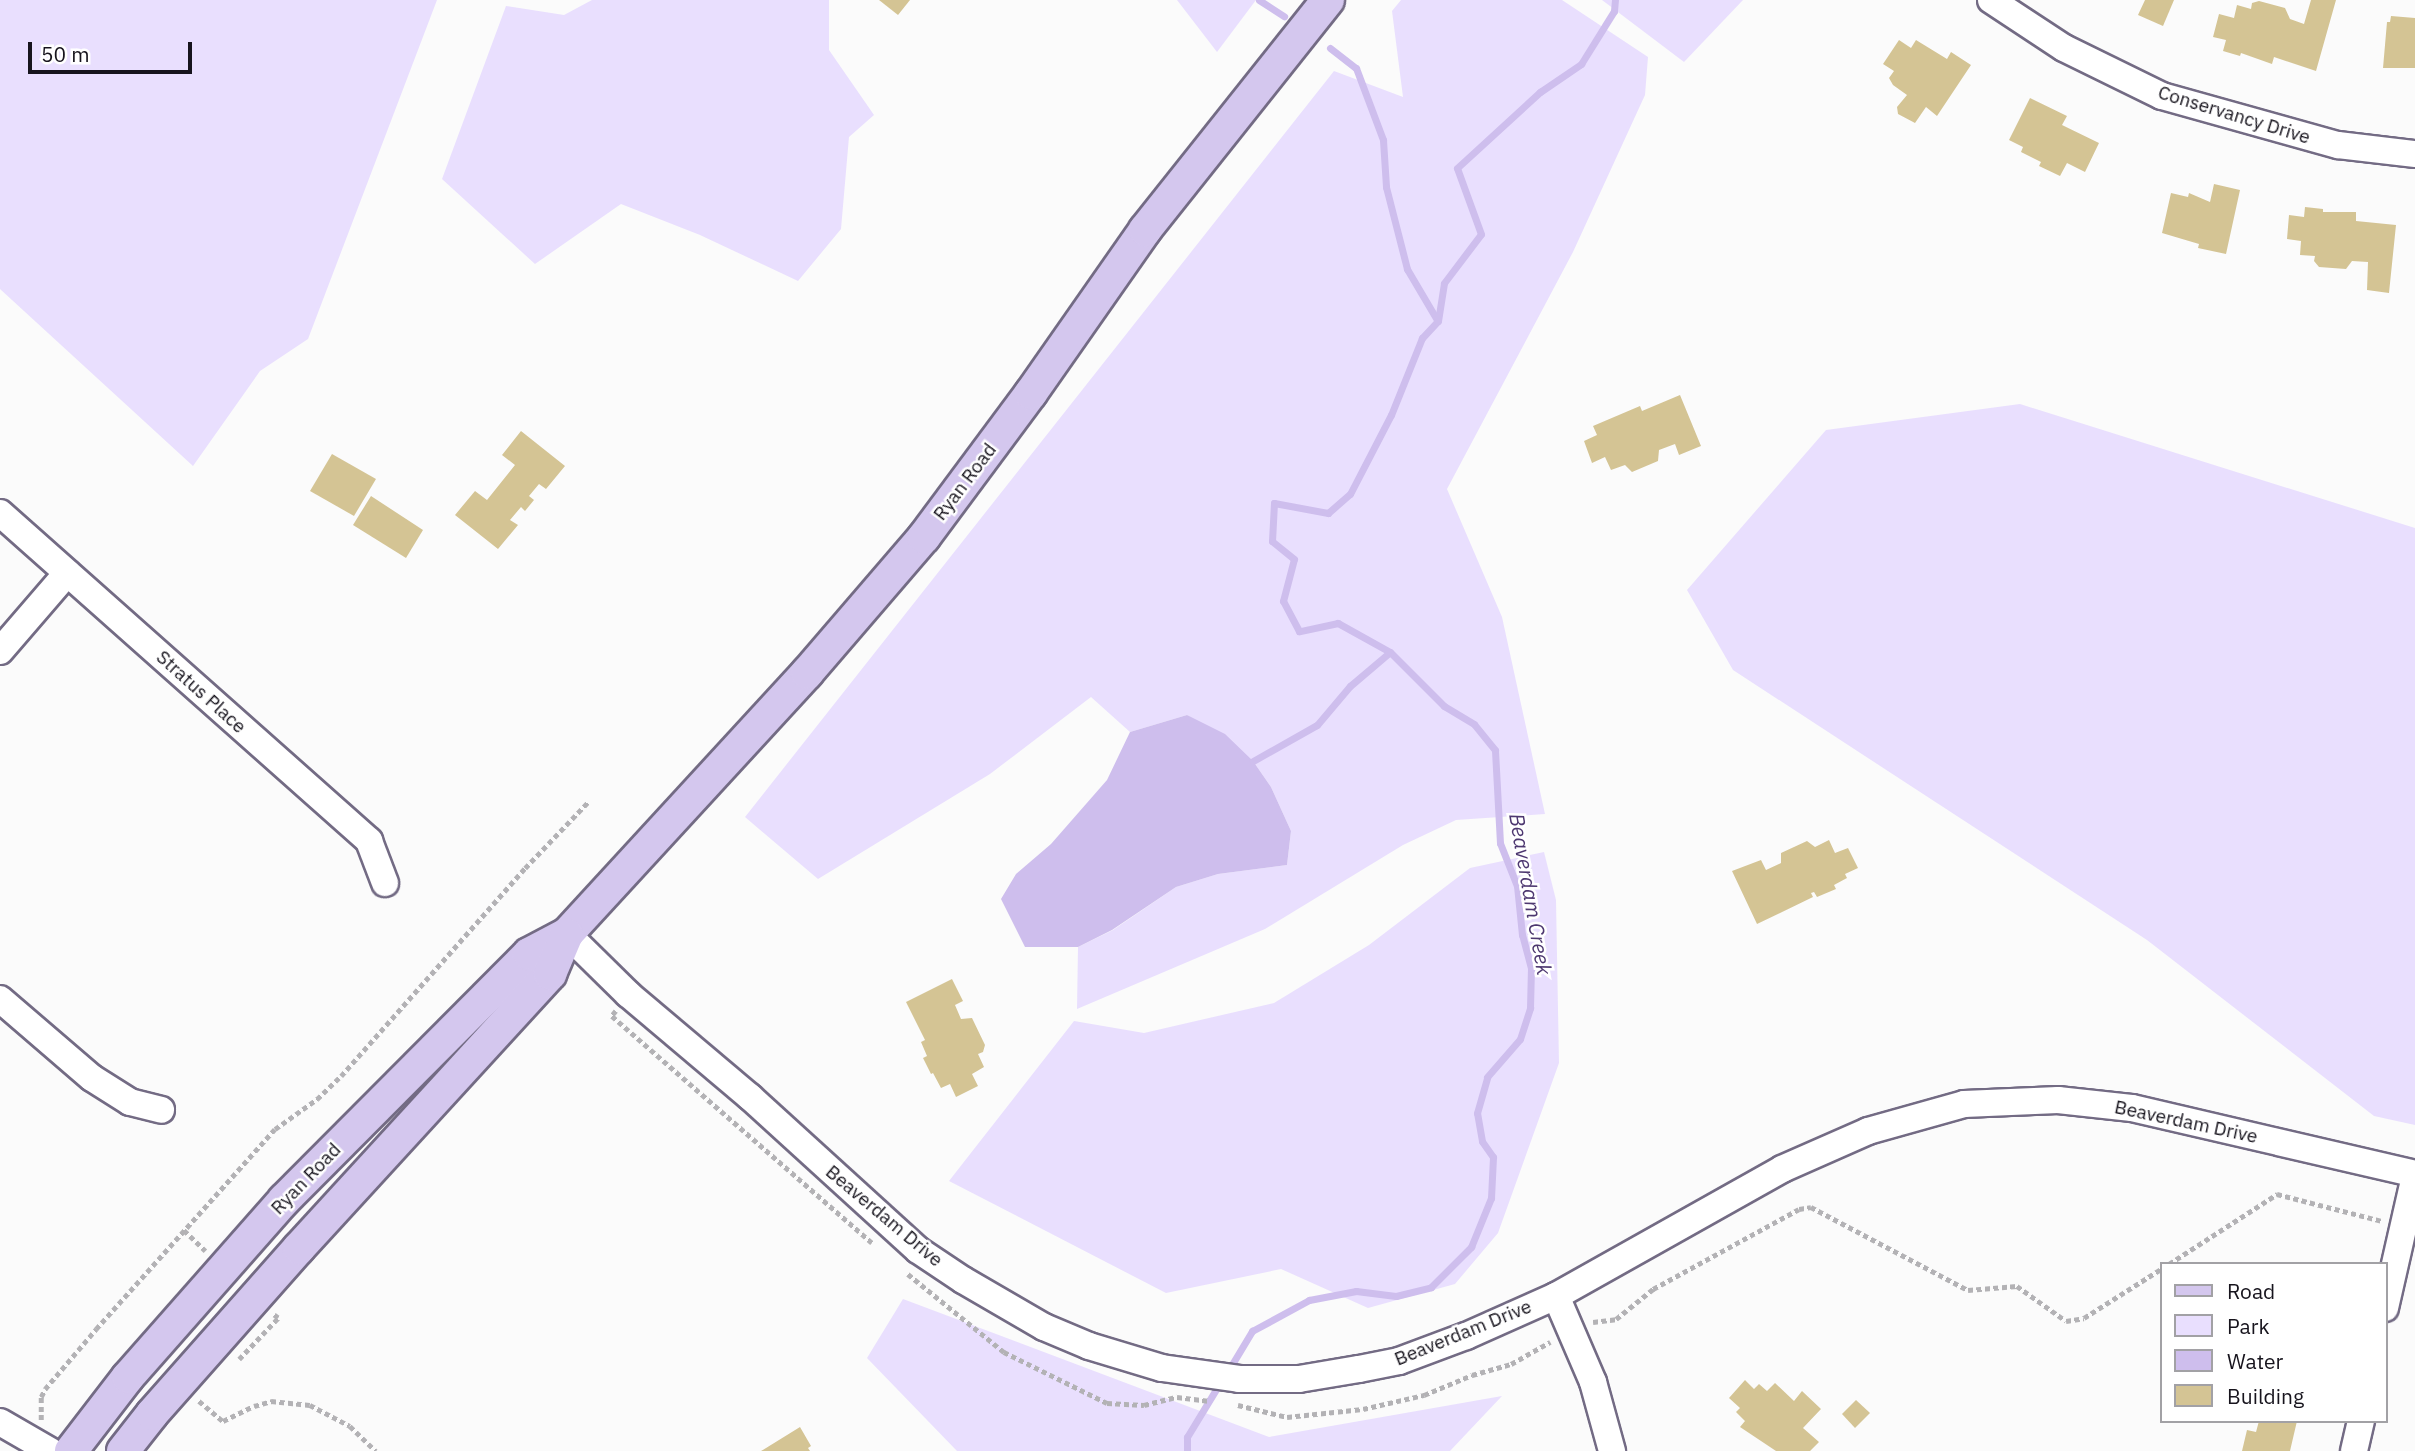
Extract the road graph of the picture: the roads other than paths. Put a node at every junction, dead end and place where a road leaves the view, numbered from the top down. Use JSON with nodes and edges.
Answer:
{"nodes":[{"id":1,"x":1328,"y":0,"type":"edge"},
{"id":2,"x":1991,"y":0,"type":"edge"},
{"id":3,"x":2415,"y":154,"type":"edge"},
{"id":4,"x":0,"y":513,"type":"edge"},
{"id":5,"x":67,"y":573,"type":"junction"},
{"id":6,"x":0,"y":651,"type":"edge"},
{"id":7,"x":385,"y":883,"type":"dead end"},
{"id":8,"x":567,"y":934,"type":"junction"},
{"id":9,"x":0,"y":999,"type":"edge"},
{"id":10,"x":160,"y":1110,"type":"dead end"},
{"id":11,"x":2415,"y":1175,"type":"edge"},
{"id":12,"x":1556,"y":1296,"type":"junction"},
{"id":13,"x":2387,"y":1299,"type":"edge"},
{"id":14,"x":0,"y":1422,"type":"edge"},
{"id":15,"x":2361,"y":1423,"type":"edge"},
{"id":16,"x":50,"y":1451,"type":"edge"},
{"id":17,"x":71,"y":1451,"type":"edge"},
{"id":18,"x":123,"y":1451,"type":"edge"},
{"id":19,"x":1612,"y":1451,"type":"edge"},
{"id":20,"x":2354,"y":1451,"type":"edge"}],
"edges":[{"from":1,"to":8,"type":"main road","name":"Ryan Road"},
{"from":2,"to":3,"type":"street","name":"Conservancy Drive"},
{"from":4,"to":5,"type":"street","name":"Stratus Place"},
{"from":5,"to":6,"type":"street"},
{"from":5,"to":7,"type":"street","name":"Stratus Place"},
{"from":8,"to":12,"type":"street","name":"Beaverdam Drive"},
{"from":8,"to":17,"type":"main road","name":"Ryan Road"},
{"from":8,"to":18,"type":"main road","name":"Ryan Road"},
{"from":9,"to":10,"type":"street"},
{"from":11,"to":12,"type":"street","name":"Beaverdam Drive"},
{"from":11,"to":13,"type":"street"},
{"from":12,"to":19,"type":"street"},
{"from":14,"to":16,"type":"street"},
{"from":15,"to":20,"type":"street"}]}
